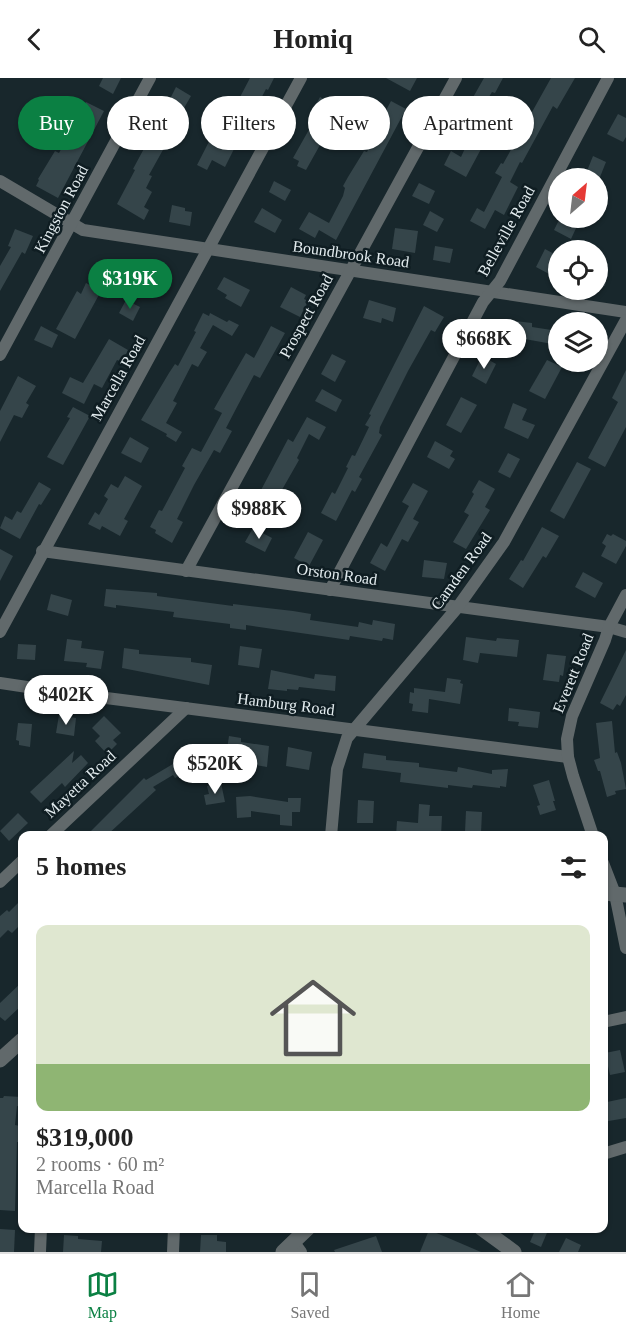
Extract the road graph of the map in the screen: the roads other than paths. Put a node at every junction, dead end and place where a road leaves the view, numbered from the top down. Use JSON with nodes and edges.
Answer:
{"nodes":[{"id":1,"x":150,"y":78,"type":"edge"},
{"id":2,"x":301,"y":78,"type":"edge"},
{"id":3,"x":456,"y":78,"type":"edge"},
{"id":4,"x":608,"y":78,"type":"edge"},
{"id":5,"x":0,"y":181,"type":"edge"},
{"id":6,"x":73,"y":224,"type":"junction"},
{"id":7,"x":207,"y":249,"type":"junction"},
{"id":8,"x":350,"y":270,"type":"junction"},
{"id":9,"x":491,"y":292,"type":"junction"},
{"id":10,"x":626,"y":312,"type":"edge"},
{"id":11,"x":626,"y":320,"type":"edge"},
{"id":12,"x":0,"y":355,"type":"edge"},
{"id":13,"x":42,"y":551,"type":"junction"},
{"id":14,"x":186,"y":571,"type":"junction"},
{"id":15,"x":330,"y":590,"type":"junction"},
{"id":16,"x":626,"y":595,"type":"edge"},
{"id":17,"x":457,"y":608,"type":"junction"},
{"id":18,"x":609,"y":627,"type":"junction"},
{"id":19,"x":0,"y":632,"type":"edge"},
{"id":20,"x":626,"y":632,"type":"edge"},
{"id":21,"x":0,"y":683,"type":"edge"},
{"id":22,"x":186,"y":708,"type":"junction"},
{"id":23,"x":353,"y":730,"type":"junction"},
{"id":24,"x":568,"y":757,"type":"junction"},
{"id":25,"x":55,"y":831,"type":"edge"},
{"id":26,"x":331,"y":831,"type":"edge"},
{"id":27,"x":591,"y":831,"type":"edge"},
{"id":28,"x":18,"y":865,"type":"edge"},
{"id":29,"x":608,"y":873,"type":"edge"},
{"id":30,"x":0,"y":882,"type":"edge"},
{"id":31,"x":618,"y":892,"type":"edge"},
{"id":32,"x":626,"y":948,"type":"edge"},
{"id":33,"x":626,"y":1017,"type":"edge"},
{"id":34,"x":608,"y":1021,"type":"edge"},
{"id":35,"x":18,"y":1044,"type":"edge"},
{"id":36,"x":0,"y":1060,"type":"edge"},
{"id":37,"x":626,"y":1147,"type":"edge"},
{"id":38,"x":608,"y":1152,"type":"edge"},
{"id":39,"x":41,"y":1233,"type":"edge"},
{"id":40,"x":174,"y":1233,"type":"edge"},
{"id":41,"x":304,"y":1233,"type":"edge"},
{"id":42,"x":488,"y":1233,"type":"edge"},
{"id":43,"x":293,"y":1248,"type":"edge"},
{"id":44,"x":40,"y":1252,"type":"edge"},
{"id":45,"x":173,"y":1252,"type":"edge"},
{"id":46,"x":514,"y":1252,"type":"edge"}],
"edges":[{"from":1,"to":6,"type":"street","name":"Kingston Road"},
{"from":2,"to":7,"type":"street","name":"Marcella Road"},
{"from":3,"to":8,"type":"street","name":"Prospect Road"},
{"from":4,"to":9,"type":"street","name":"Belleville Road"},
{"from":5,"to":6,"type":"street","name":"Boundbrook Road"},
{"from":6,"to":7,"type":"street","name":"Boundbrook Road"},
{"from":6,"to":12,"type":"street","name":"Kingston Road"},
{"from":7,"to":8,"type":"street","name":"Boundbrook Road"},
{"from":7,"to":13,"type":"street","name":"Marcella Road"},
{"from":8,"to":9,"type":"street","name":"Boundbrook Road"},
{"from":8,"to":14,"type":"street","name":"Prospect Road"},
{"from":9,"to":10,"type":"street","name":"Boundbrook Road"},
{"from":9,"to":15,"type":"street","name":"Belleville Road"},
{"from":11,"to":17,"type":"street","name":"Camden Road"},
{"from":13,"to":14,"type":"street","name":"Orston Road"},
{"from":13,"to":19,"type":"street","name":"Marcella Road"},
{"from":14,"to":15,"type":"street","name":"Orston Road"},
{"from":15,"to":17,"type":"street","name":"Orston Road"},
{"from":16,"to":18,"type":"street","name":"Everett Road"},
{"from":17,"to":18,"type":"street","name":"Orston Road"},
{"from":17,"to":23,"type":"street","name":"Camden Road"},
{"from":18,"to":20,"type":"street","name":"Orston Road"},
{"from":18,"to":24,"type":"street","name":"Everett Road"},
{"from":21,"to":22,"type":"street","name":"Hamburg Road"},
{"from":22,"to":23,"type":"street","name":"Hamburg Road"},
{"from":22,"to":25,"type":"street","name":"Mayetta Road"},
{"from":23,"to":24,"type":"street","name":"Hamburg Road"},
{"from":23,"to":26,"type":"street","name":"Camden Road"},
{"from":24,"to":27,"type":"street","name":"Everett Road"},
{"from":28,"to":30,"type":"street"},
{"from":29,"to":31,"type":"street"},
{"from":31,"to":32,"type":"street"},
{"from":33,"to":34,"type":"street"},
{"from":35,"to":36,"type":"street"},
{"from":37,"to":38,"type":"street"},
{"from":39,"to":44,"type":"street"},
{"from":40,"to":45,"type":"street"},
{"from":41,"to":43,"type":"street"},
{"from":42,"to":46,"type":"street"}]}
